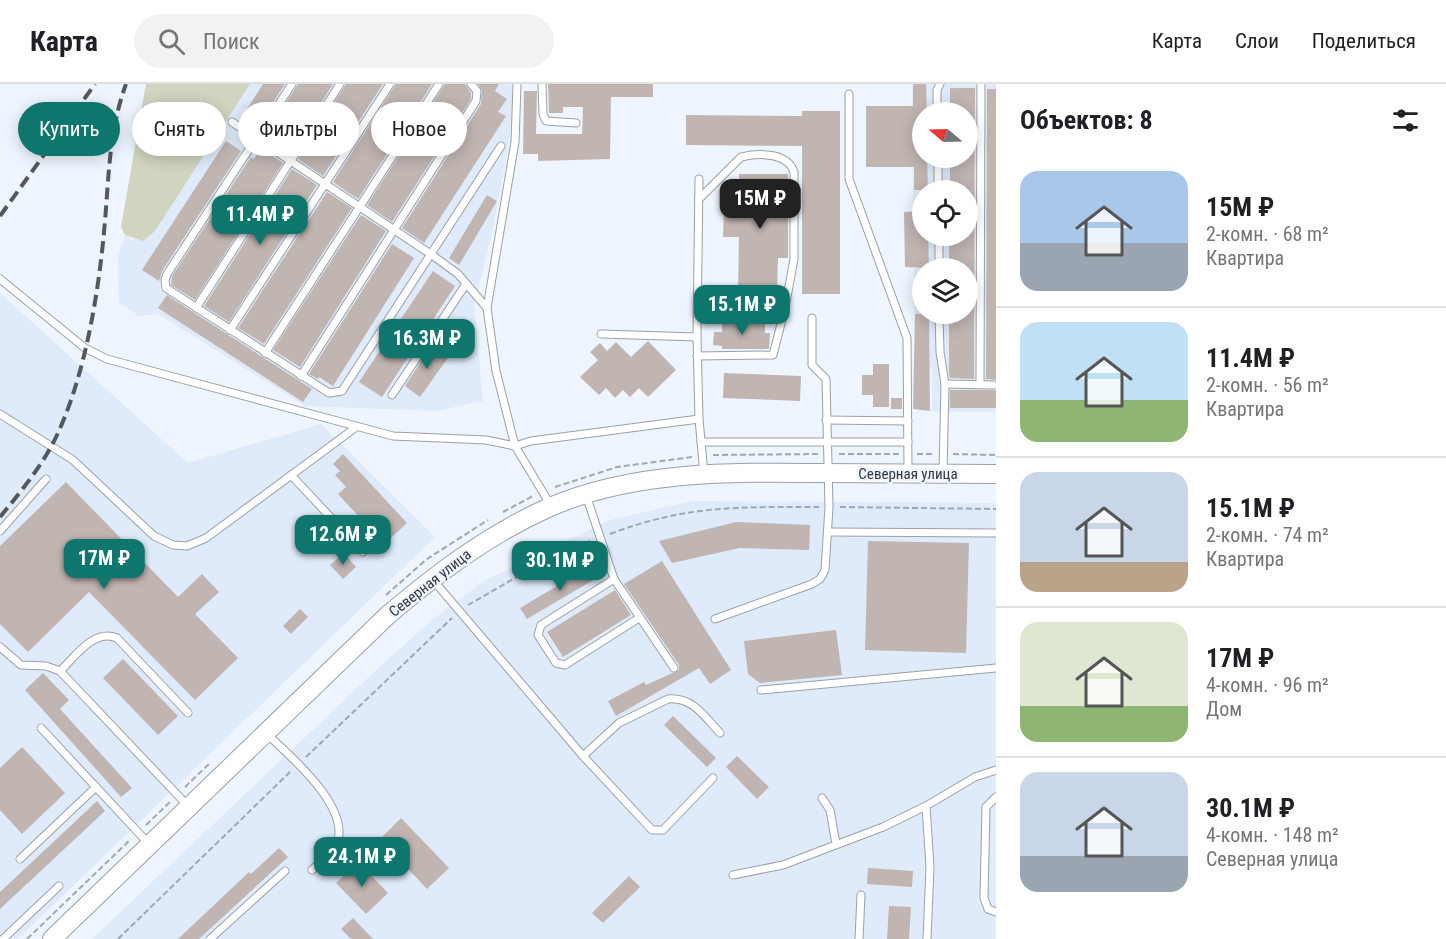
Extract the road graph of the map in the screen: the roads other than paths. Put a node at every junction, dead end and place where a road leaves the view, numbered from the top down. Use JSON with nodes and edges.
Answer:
{"nodes":[{"id":1,"x":292,"y":84,"type":"edge"},
{"id":2,"x":340,"y":84,"type":"edge"},
{"id":3,"x":390,"y":84,"type":"edge"},
{"id":4,"x":439,"y":84,"type":"edge"},
{"id":5,"x":471,"y":84,"type":"edge"},
{"id":6,"x":517,"y":84,"type":"edge"},
{"id":7,"x":542,"y":84,"type":"edge"},
{"id":8,"x":940,"y":84,"type":"edge"},
{"id":9,"x":981,"y":84,"type":"edge"},
{"id":10,"x":849,"y":94,"type":"dead end"},
{"id":11,"x":281,"y":102,"type":"edge"},
{"id":12,"x":937,"y":102,"type":"edge"},
{"id":13,"x":231,"y":122,"type":"dead end"},
{"id":14,"x":576,"y":123,"type":"dead end"},
{"id":15,"x":238,"y":127,"type":"edge"},
{"id":16,"x":501,"y":146,"type":"dead end"},
{"id":17,"x":246,"y":156,"type":"edge"},
{"id":18,"x":283,"y":156,"type":"edge"},
{"id":19,"x":291,"y":161,"type":"junction"},
{"id":20,"x":699,"y":179,"type":"dead end"},
{"id":21,"x":325,"y":184,"type":"junction"},
{"id":22,"x":699,"y":199,"type":"junction"},
{"id":23,"x":360,"y":207,"type":"junction"},
{"id":24,"x":394,"y":230,"type":"junction"},
{"id":25,"x":432,"y":255,"type":"junction"},
{"id":26,"x":0,"y":279,"type":"edge"},
{"id":27,"x":466,"y":284,"type":"junction"},
{"id":28,"x":196,"y":308,"type":"junction"},
{"id":29,"x":488,"y":308,"type":"junction"},
{"id":30,"x":697,"y":308,"type":"junction"},
{"id":31,"x":785,"y":308,"type":"junction"},
{"id":32,"x":812,"y":318,"type":"dead end"},
{"id":33,"x":939,"y":324,"type":"edge"},
{"id":34,"x":230,"y":330,"type":"junction"},
{"id":35,"x":601,"y":334,"type":"dead end"},
{"id":36,"x":697,"y":337,"type":"junction"},
{"id":37,"x":265,"y":353,"type":"junction"},
{"id":38,"x":697,"y":356,"type":"junction"},
{"id":39,"x":301,"y":376,"type":"junction"},
{"id":40,"x":945,"y":384,"type":"junction"},
{"id":41,"x":980,"y":384,"type":"junction"},
{"id":42,"x":993,"y":384,"type":"dead end"},
{"id":43,"x":392,"y":395,"type":"dead end"},
{"id":44,"x":0,"y":414,"type":"edge"},
{"id":45,"x":699,"y":419,"type":"junction"},
{"id":46,"x":826,"y":420,"type":"junction"},
{"id":47,"x":908,"y":421,"type":"junction"},
{"id":48,"x":356,"y":428,"type":"junction"},
{"id":49,"x":701,"y":442,"type":"junction"},
{"id":50,"x":826,"y":442,"type":"junction"},
{"id":51,"x":908,"y":442,"type":"junction"},
{"id":52,"x":515,"y":446,"type":"junction"},
{"id":53,"x":828,"y":473,"type":"junction"},
{"id":54,"x":704,"y":474,"type":"junction"},
{"id":55,"x":908,"y":474,"type":"junction"},
{"id":56,"x":943,"y":474,"type":"junction"},
{"id":57,"x":996,"y":474,"type":"edge"},
{"id":58,"x":291,"y":475,"type":"junction"},
{"id":59,"x":46,"y":479,"type":"dead end"},
{"id":60,"x":586,"y":495,"type":"junction"},
{"id":61,"x":547,"y":499,"type":"junction"},
{"id":62,"x":0,"y":531,"type":"edge"},
{"id":63,"x":828,"y":532,"type":"junction"},
{"id":64,"x":996,"y":533,"type":"edge"},
{"id":65,"x":363,"y":552,"type":"dead end"},
{"id":66,"x":431,"y":578,"type":"junction"},
{"id":67,"x":614,"y":579,"type":"junction"},
{"id":68,"x":639,"y":618,"type":"junction"},
{"id":69,"x":716,"y":619,"type":"dead end"},
{"id":70,"x":0,"y":647,"type":"edge"},
{"id":71,"x":674,"y":668,"type":"dead end"},
{"id":72,"x":996,"y":668,"type":"edge"},
{"id":73,"x":60,"y":670,"type":"junction"},
{"id":74,"x":761,"y":690,"type":"dead end"},
{"id":75,"x":188,"y":713,"type":"dead end"},
{"id":76,"x":41,"y":728,"type":"dead end"},
{"id":77,"x":265,"y":732,"type":"junction"},
{"id":78,"x":720,"y":733,"type":"dead end"},
{"id":79,"x":583,"y":756,"type":"junction"},
{"id":80,"x":996,"y":770,"type":"edge"},
{"id":81,"x":713,"y":778,"type":"dead end"},
{"id":82,"x":96,"y":787,"type":"junction"},
{"id":83,"x":996,"y":797,"type":"edge"},
{"id":84,"x":822,"y":798,"type":"dead end"},
{"id":85,"x":183,"y":801,"type":"junction"},
{"id":86,"x":926,"y":806,"type":"junction"},
{"id":87,"x":144,"y":839,"type":"junction"},
{"id":88,"x":836,"y":844,"type":"junction"},
{"id":89,"x":20,"y":859,"type":"dead end"},
{"id":90,"x":312,"y":870,"type":"dead end"},
{"id":91,"x":285,"y":871,"type":"dead end"},
{"id":92,"x":733,"y":875,"type":"dead end"},
{"id":93,"x":59,"y":886,"type":"dead end"},
{"id":94,"x":861,"y":895,"type":"dead end"},
{"id":95,"x":996,"y":912,"type":"edge"},
{"id":96,"x":3,"y":939,"type":"edge"},
{"id":97,"x":52,"y":939,"type":"edge"},
{"id":98,"x":210,"y":939,"type":"edge"},
{"id":99,"x":859,"y":939,"type":"edge"},
{"id":100,"x":927,"y":939,"type":"edge"}],
"edges":[{"from":1,"to":11,"type":"lane"},
{"from":2,"to":19,"type":"lane"},
{"from":3,"to":21,"type":"lane"},
{"from":4,"to":23,"type":"lane"},
{"from":5,"to":24,"type":"lane"},
{"from":6,"to":29,"type":"lane"},
{"from":7,"to":14,"type":"lane"},
{"from":8,"to":12,"type":"lane"},
{"from":9,"to":41,"type":"lane"},
{"from":10,"to":47,"type":"lane"},
{"from":13,"to":15,"type":"lane"},
{"from":16,"to":25,"type":"lane"},
{"from":17,"to":28,"type":"lane"},
{"from":18,"to":19,"type":"lane"},
{"from":19,"to":21,"type":"lane"},
{"from":19,"to":28,"type":"lane"},
{"from":20,"to":22,"type":"lane"},
{"from":21,"to":23,"type":"lane"},
{"from":21,"to":34,"type":"lane"},
{"from":22,"to":30,"type":"lane"},
{"from":22,"to":31,"type":"lane"},
{"from":23,"to":24,"type":"lane"},
{"from":23,"to":37,"type":"lane"},
{"from":24,"to":25,"type":"lane"},
{"from":24,"to":39,"type":"lane"},
{"from":25,"to":27,"type":"lane"},
{"from":25,"to":39,"type":"lane"},
{"from":26,"to":48,"type":"lane"},
{"from":27,"to":29,"type":"lane"},
{"from":27,"to":43,"type":"lane"},
{"from":28,"to":34,"type":"lane"},
{"from":29,"to":52,"type":"lane"},
{"from":30,"to":31,"type":"lane"},
{"from":30,"to":36,"type":"lane"},
{"from":31,"to":38,"type":"lane"},
{"from":32,"to":46,"type":"lane"},
{"from":33,"to":40,"type":"lane"},
{"from":34,"to":37,"type":"lane"},
{"from":35,"to":36,"type":"lane"},
{"from":36,"to":38,"type":"lane"},
{"from":37,"to":39,"type":"lane"},
{"from":38,"to":45,"type":"lane"},
{"from":40,"to":41,"type":"lane"},
{"from":40,"to":56,"type":"lane"},
{"from":41,"to":42,"type":"lane"},
{"from":44,"to":58,"type":"lane"},
{"from":45,"to":49,"type":"lane"},
{"from":45,"to":52,"type":"lane"},
{"from":46,"to":47,"type":"lane"},
{"from":46,"to":50,"type":"lane"},
{"from":47,"to":51,"type":"lane"},
{"from":48,"to":52,"type":"lane"},
{"from":48,"to":58,"type":"lane"},
{"from":49,"to":50,"type":"lane"},
{"from":49,"to":54,"type":"lane"},
{"from":50,"to":51,"type":"lane"},
{"from":50,"to":53,"type":"lane"},
{"from":51,"to":55,"type":"lane"},
{"from":52,"to":61,"type":"lane"},
{"from":53,"to":54,"type":"main road","name":"Северная улица"},
{"from":53,"to":55,"type":"main road","name":"Северная улица"},
{"from":53,"to":63,"type":"lane"},
{"from":54,"to":60,"type":"main road","name":"Северная улица"},
{"from":55,"to":56,"type":"main road","name":"Северная улица"},
{"from":56,"to":57,"type":"main road","name":"Северная улица"},
{"from":58,"to":65,"type":"lane"},
{"from":59,"to":62,"type":"lane"},
{"from":60,"to":61,"type":"main road","name":"Северная улица"},
{"from":60,"to":67,"type":"lane"},
{"from":61,"to":66,"type":"main road","name":"Северная улица"},
{"from":63,"to":64,"type":"lane"},
{"from":63,"to":69,"type":"lane"},
{"from":66,"to":77,"type":"main road","name":"Северная улица"},
{"from":66,"to":79,"type":"lane"},
{"from":67,"to":68,"type":"lane"},
{"from":67,"to":68,"type":"lane"},
{"from":68,"to":71,"type":"lane"},
{"from":70,"to":73,"type":"lane"},
{"from":72,"to":74,"type":"lane"},
{"from":73,"to":75,"type":"lane"},
{"from":73,"to":85,"type":"lane"},
{"from":76,"to":82,"type":"lane"},
{"from":77,"to":85,"type":"main road","name":"Северная улица"},
{"from":77,"to":90,"type":"lane"},
{"from":78,"to":79,"type":"lane"},
{"from":79,"to":81,"type":"lane"},
{"from":80,"to":86,"type":"lane"},
{"from":82,"to":87,"type":"lane"},
{"from":82,"to":89,"type":"lane"},
{"from":83,"to":95,"type":"lane"},
{"from":84,"to":88,"type":"lane"},
{"from":85,"to":87,"type":"main road","name":"Северная улица"},
{"from":86,"to":88,"type":"lane"},
{"from":86,"to":100,"type":"lane"},
{"from":87,"to":97,"type":"main road","name":"Северная улица"},
{"from":88,"to":92,"type":"lane"},
{"from":91,"to":98,"type":"lane"},
{"from":93,"to":96,"type":"lane"},
{"from":94,"to":99,"type":"lane"}]}
